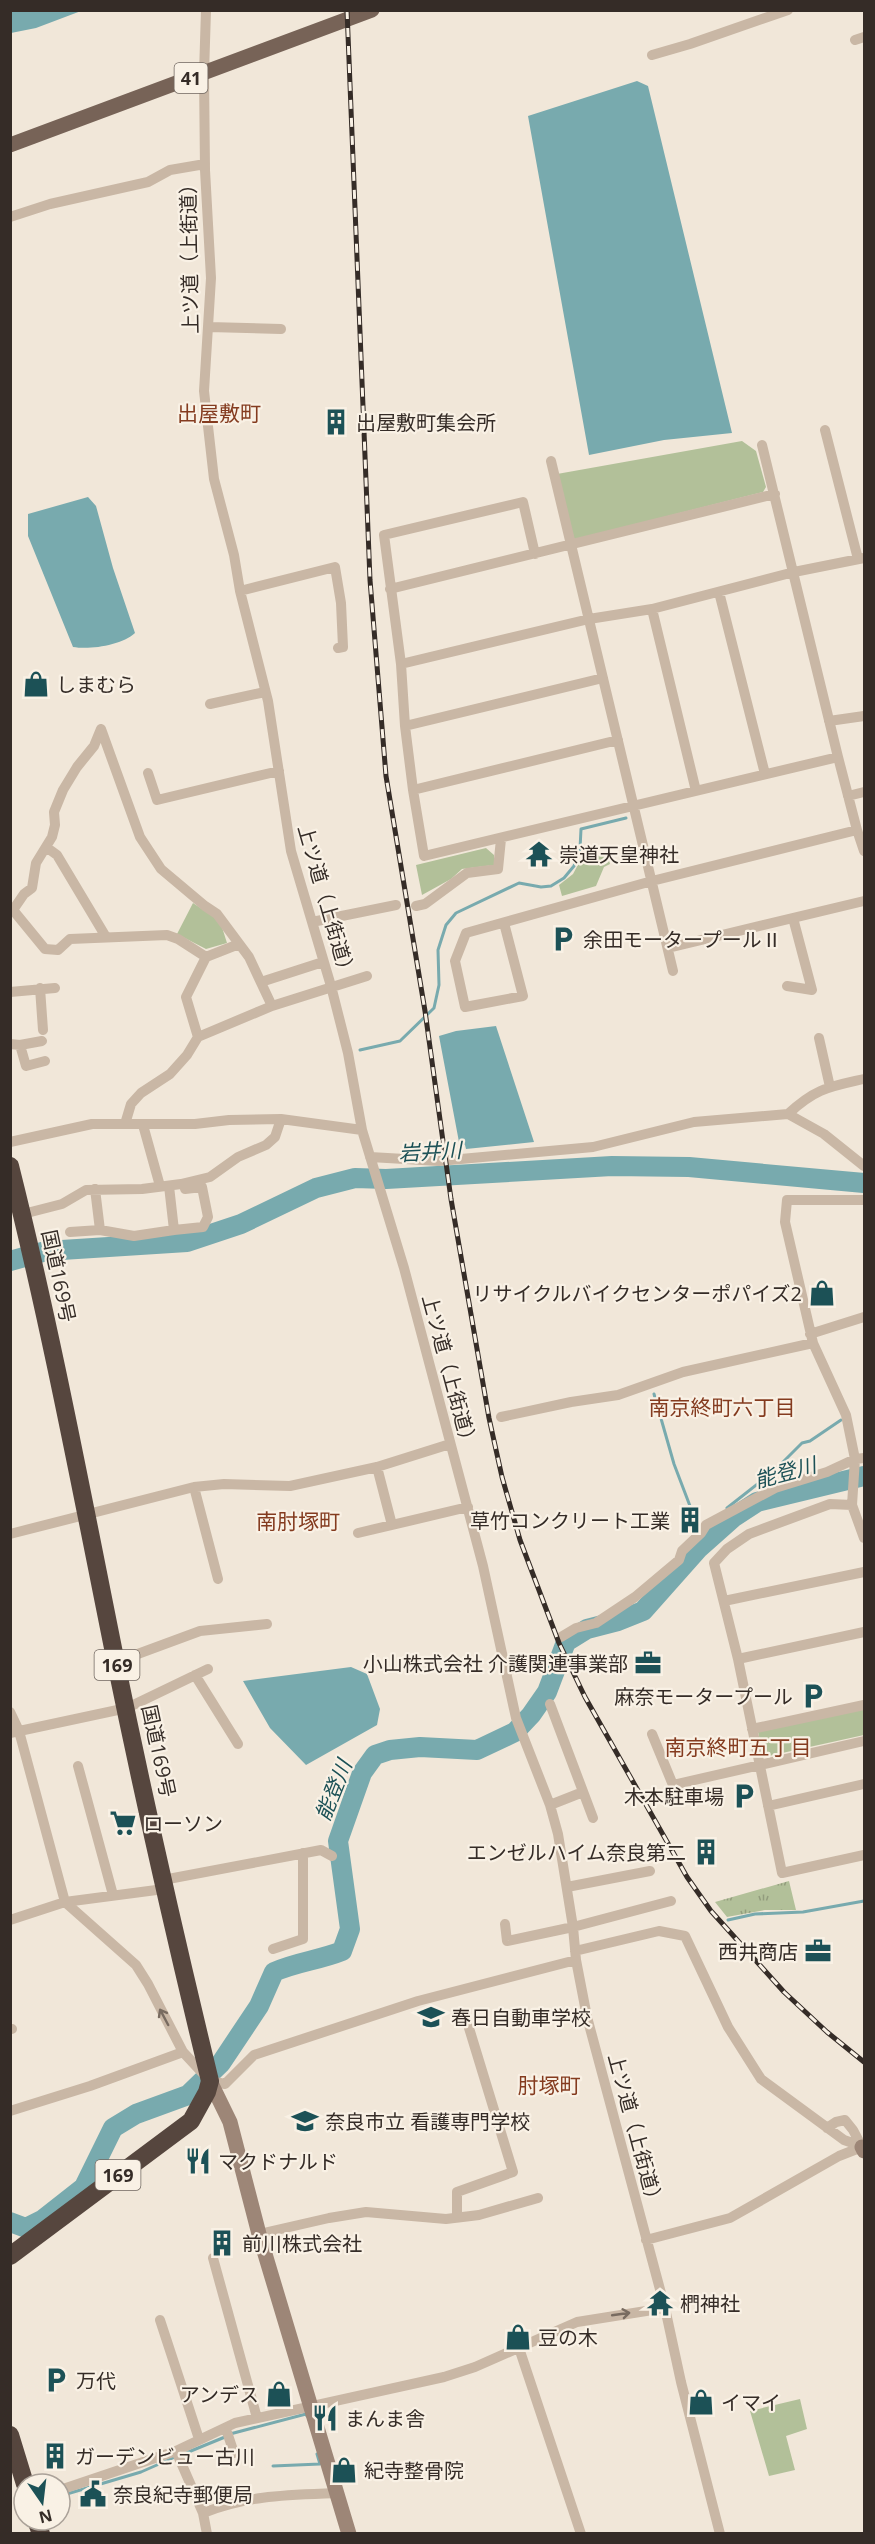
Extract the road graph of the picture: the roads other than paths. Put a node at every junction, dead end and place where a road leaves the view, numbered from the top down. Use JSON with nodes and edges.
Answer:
{"nodes":[{"id":1,"x":206,"y":10,"type":"edge"},
{"id":2,"x":372,"y":10,"type":"edge"},
{"id":3,"x":788,"y":10,"type":"edge"},
{"id":4,"x":652,"y":55,"type":"dead end"},
{"id":5,"x":204,"y":74,"type":"junction"},
{"id":6,"x":10,"y":145,"type":"edge"},
{"id":7,"x":205,"y":164,"type":"junction"},
{"id":8,"x":10,"y":217,"type":"edge"},
{"id":9,"x":209,"y":327,"type":"junction"},
{"id":10,"x":281,"y":329,"type":"dead end"},
{"id":11,"x":825,"y":430,"type":"dead end"},
{"id":12,"x":762,"y":445,"type":"dead end"},
{"id":13,"x":551,"y":461,"type":"dead end"},
{"id":14,"x":775,"y":494,"type":"junction"},
{"id":15,"x":572,"y":546,"type":"junction"},
{"id":16,"x":535,"y":554,"type":"junction"},
{"id":17,"x":861,"y":559,"type":"edge"},
{"id":18,"x":794,"y":572,"type":"junction"},
{"id":19,"x":390,"y":589,"type":"junction"},
{"id":20,"x":240,"y":591,"type":"junction"},
{"id":21,"x":719,"y":591,"type":"junction"},
{"id":22,"x":652,"y":609,"type":"junction"},
{"id":23,"x":589,"y":619,"type":"junction"},
{"id":24,"x":338,"y":648,"type":"dead end"},
{"id":25,"x":401,"y":664,"type":"junction"},
{"id":26,"x":603,"y":678,"type":"junction"},
{"id":27,"x":265,"y":692,"type":"junction"},
{"id":28,"x":210,"y":704,"type":"dead end"},
{"id":29,"x":864,"y":716,"type":"edge"},
{"id":30,"x":829,"y":721,"type":"junction"},
{"id":31,"x":405,"y":726,"type":"junction"},
{"id":32,"x":618,"y":740,"type":"junction"},
{"id":33,"x":838,"y":757,"type":"junction"},
{"id":34,"x":279,"y":771,"type":"junction"},
{"id":35,"x":148,"y":772,"type":"dead end"},
{"id":36,"x":765,"y":774,"type":"junction"},
{"id":37,"x":413,"y":790,"type":"junction"},
{"id":38,"x":696,"y":791,"type":"junction"},
{"id":39,"x":864,"y":792,"type":"edge"},
{"id":40,"x":848,"y":796,"type":"junction"},
{"id":41,"x":634,"y":806,"type":"junction"},
{"id":42,"x":857,"y":830,"type":"junction"},
{"id":43,"x":501,"y":839,"type":"junction"},
{"id":44,"x":46,"y":847,"type":"junction"},
{"id":45,"x":864,"y":851,"type":"edge"},
{"id":46,"x":652,"y":881,"type":"junction"},
{"id":47,"x":864,"y":901,"type":"edge"},
{"id":48,"x":396,"y":905,"type":"dead end"},
{"id":49,"x":416,"y":906,"type":"dead end"},
{"id":50,"x":793,"y":918,"type":"junction"},
{"id":51,"x":312,"y":922,"type":"junction"},
{"id":52,"x":504,"y":922,"type":"junction"},
{"id":53,"x":106,"y":938,"type":"junction"},
{"id":54,"x":239,"y":944,"type":"junction"},
{"id":55,"x":668,"y":948,"type":"junction"},
{"id":56,"x":206,"y":957,"type":"junction"},
{"id":57,"x":323,"y":962,"type":"junction"},
{"id":58,"x":673,"y":971,"type":"dead end"},
{"id":59,"x":367,"y":976,"type":"dead end"},
{"id":60,"x":261,"y":982,"type":"junction"},
{"id":61,"x":331,"y":986,"type":"junction"},
{"id":62,"x":787,"y":986,"type":"dead end"},
{"id":63,"x":40,"y":988,"type":"junction"},
{"id":64,"x":55,"y":988,"type":"dead end"},
{"id":65,"x":10,"y":992,"type":"edge"},
{"id":66,"x":272,"y":1006,"type":"junction"},
{"id":67,"x":198,"y":1038,"type":"junction"},
{"id":68,"x":819,"y":1038,"type":"dead end"},
{"id":69,"x":15,"y":1044,"type":"edge"},
{"id":70,"x":45,"y":1061,"type":"dead end"},
{"id":71,"x":864,"y":1078,"type":"edge"},
{"id":72,"x":830,"y":1087,"type":"junction"},
{"id":73,"x":788,"y":1114,"type":"junction"},
{"id":74,"x":281,"y":1119,"type":"junction"},
{"id":75,"x":125,"y":1124,"type":"junction"},
{"id":76,"x":143,"y":1125,"type":"junction"},
{"id":77,"x":362,"y":1130,"type":"junction"},
{"id":78,"x":10,"y":1142,"type":"edge"},
{"id":79,"x":370,"y":1157,"type":"junction"},
{"id":80,"x":10,"y":1166,"type":"edge"},
{"id":81,"x":864,"y":1166,"type":"edge"},
{"id":82,"x":181,"y":1184,"type":"junction"},
{"id":83,"x":164,"y":1186,"type":"junction"},
{"id":84,"x":95,"y":1189,"type":"junction"},
{"id":85,"x":864,"y":1200,"type":"edge"},
{"id":86,"x":23,"y":1214,"type":"junction"},
{"id":87,"x":100,"y":1230,"type":"junction"},
{"id":88,"x":174,"y":1230,"type":"junction"},
{"id":89,"x":70,"y":1232,"type":"dead end"},
{"id":90,"x":864,"y":1317,"type":"edge"},
{"id":91,"x":812,"y":1339,"type":"junction"},
{"id":92,"x":501,"y":1417,"type":"dead end"},
{"id":93,"x":450,"y":1444,"type":"junction"},
{"id":94,"x":858,"y":1461,"type":"edge"},
{"id":95,"x":377,"y":1467,"type":"junction"},
{"id":96,"x":194,"y":1486,"type":"junction"},
{"id":97,"x":852,"y":1505,"type":"junction"},
{"id":98,"x":468,"y":1507,"type":"junction"},
{"id":99,"x":88,"y":1513,"type":"junction"},
{"id":100,"x":392,"y":1525,"type":"junction"},
{"id":101,"x":863,"y":1526,"type":"edge"},
{"id":102,"x":358,"y":1533,"type":"dead end"},
{"id":103,"x":10,"y":1534,"type":"edge"},
{"id":104,"x":864,"y":1538,"type":"edge"},
{"id":105,"x":864,"y":1572,"type":"edge"},
{"id":106,"x":218,"y":1579,"type":"dead end"},
{"id":107,"x":724,"y":1601,"type":"junction"},
{"id":108,"x":267,"y":1624,"type":"dead end"},
{"id":109,"x":864,"y":1632,"type":"edge"},
{"id":110,"x":561,"y":1637,"type":"dead end"},
{"id":111,"x":738,"y":1659,"type":"junction"},
{"id":112,"x":116,"y":1662,"type":"junction"},
{"id":113,"x":208,"y":1669,"type":"dead end"},
{"id":114,"x":195,"y":1675,"type":"junction"},
{"id":115,"x":550,"y":1704,"type":"dead end"},
{"id":116,"x":864,"y":1705,"type":"edge"},
{"id":117,"x":127,"y":1708,"type":"junction"},
{"id":118,"x":10,"y":1712,"type":"edge"},
{"id":119,"x":752,"y":1729,"type":"junction"},
{"id":120,"x":15,"y":1732,"type":"edge"},
{"id":121,"x":652,"y":1734,"type":"dead end"},
{"id":122,"x":864,"y":1741,"type":"edge"},
{"id":123,"x":238,"y":1744,"type":"dead end"},
{"id":124,"x":78,"y":1766,"type":"dead end"},
{"id":125,"x":759,"y":1766,"type":"junction"},
{"id":126,"x":864,"y":1784,"type":"edge"},
{"id":127,"x":584,"y":1792,"type":"junction"},
{"id":128,"x":550,"y":1805,"type":"junction"},
{"id":129,"x":768,"y":1806,"type":"junction"},
{"id":130,"x":593,"y":1818,"type":"dead end"},
{"id":131,"x":303,"y":1853,"type":"junction"},
{"id":132,"x":864,"y":1855,"type":"edge"},
{"id":133,"x":332,"y":1856,"type":"dead end"},
{"id":134,"x":650,"y":1871,"type":"dead end"},
{"id":135,"x":163,"y":1884,"type":"junction"},
{"id":136,"x":567,"y":1887,"type":"junction"},
{"id":137,"x":113,"y":1895,"type":"junction"},
{"id":138,"x":671,"y":1901,"type":"dead end"},
{"id":139,"x":65,"y":1902,"type":"junction"},
{"id":140,"x":10,"y":1920,"type":"edge"},
{"id":141,"x":505,"y":1924,"type":"dead end"},
{"id":142,"x":573,"y":1927,"type":"junction"},
{"id":143,"x":273,"y":1949,"type":"dead end"},
{"id":144,"x":576,"y":1956,"type":"junction"},
{"id":145,"x":469,"y":2028,"type":"dead end"},
{"id":146,"x":183,"y":2052,"type":"junction"},
{"id":147,"x":210,"y":2081,"type":"junction"},
{"id":148,"x":10,"y":2111,"type":"edge"},
{"id":149,"x":827,"y":2128,"type":"junction"},
{"id":150,"x":864,"y":2148,"type":"edge"},
{"id":151,"x":538,"y":2198,"type":"dead end"},
{"id":152,"x":457,"y":2217,"type":"junction"},
{"id":153,"x":259,"y":2234,"type":"junction"},
{"id":154,"x":646,"y":2240,"type":"junction"},
{"id":155,"x":10,"y":2256,"type":"edge"},
{"id":156,"x":213,"y":2258,"type":"dead end"},
{"id":157,"x":665,"y":2308,"type":"junction"},
{"id":158,"x":160,"y":2320,"type":"dead end"},
{"id":159,"x":519,"y":2348,"type":"junction"},
{"id":160,"x":310,"y":2408,"type":"junction"},
{"id":161,"x":256,"y":2418,"type":"junction"},
{"id":162,"x":226,"y":2429,"type":"junction"},
{"id":163,"x":10,"y":2435,"type":"edge"},
{"id":164,"x":199,"y":2439,"type":"junction"},
{"id":165,"x":176,"y":2451,"type":"junction"},
{"id":166,"x":234,"y":2453,"type":"dead end"},
{"id":167,"x":18,"y":2472,"type":"edge"},
{"id":168,"x":72,"y":2486,"type":"edge"},
{"id":169,"x":337,"y":2493,"type":"junction"},
{"id":170,"x":202,"y":2513,"type":"junction"},
{"id":171,"x":207,"y":2534,"type":"edge"},
{"id":172,"x":349,"y":2534,"type":"edge"},
{"id":173,"x":581,"y":2534,"type":"edge"},
{"id":174,"x":720,"y":2534,"type":"edge"}],
"edges":[{"from":1,"to":5,"type":"street","name":"上ツ道（上街道）"},
{"from":2,"to":5,"type":"main road","number":"41"},
{"from":3,"to":4,"type":"street"},
{"from":5,"to":6,"type":"main road","number":"41"},
{"from":5,"to":7,"type":"street","name":"上ツ道（上街道）"},
{"from":7,"to":8,"type":"street"},
{"from":7,"to":9,"type":"street","name":"上ツ道（上街道）"},
{"from":9,"to":10,"type":"street"},
{"from":9,"to":20,"type":"street","name":"上ツ道（上街道）"},
{"from":11,"to":17,"type":"street"},
{"from":12,"to":14,"type":"street"},
{"from":13,"to":15,"type":"street"},
{"from":14,"to":15,"type":"street"},
{"from":14,"to":18,"type":"street"},
{"from":15,"to":16,"type":"street"},
{"from":15,"to":23,"type":"street"},
{"from":16,"to":19,"type":"street"},
{"from":16,"to":19,"type":"street"},
{"from":17,"to":18,"type":"street"},
{"from":18,"to":21,"type":"street"},
{"from":18,"to":30,"type":"street"},
{"from":19,"to":25,"type":"street"},
{"from":20,"to":24,"type":"street"},
{"from":20,"to":27,"type":"street","name":"上ツ道（上街道）"},
{"from":21,"to":22,"type":"street"},
{"from":21,"to":36,"type":"street"},
{"from":22,"to":23,"type":"street"},
{"from":22,"to":38,"type":"street"},
{"from":23,"to":25,"type":"street"},
{"from":23,"to":26,"type":"street"},
{"from":25,"to":31,"type":"street"},
{"from":26,"to":31,"type":"street"},
{"from":26,"to":32,"type":"street"},
{"from":27,"to":28,"type":"street"},
{"from":27,"to":34,"type":"street","name":"上ツ道（上街道）"},
{"from":29,"to":30,"type":"street"},
{"from":30,"to":33,"type":"street"},
{"from":31,"to":37,"type":"street"},
{"from":32,"to":37,"type":"street"},
{"from":32,"to":41,"type":"street"},
{"from":33,"to":36,"type":"street"},
{"from":33,"to":40,"type":"street"},
{"from":34,"to":35,"type":"street"},
{"from":34,"to":51,"type":"street","name":"上ツ道（上街道）"},
{"from":36,"to":38,"type":"street"},
{"from":37,"to":43,"type":"street"},
{"from":38,"to":41,"type":"street"},
{"from":39,"to":40,"type":"street"},
{"from":40,"to":42,"type":"street"},
{"from":41,"to":43,"type":"street"},
{"from":41,"to":46,"type":"street"},
{"from":42,"to":45,"type":"street"},
{"from":42,"to":46,"type":"street"},
{"from":43,"to":49,"type":"street"},
{"from":44,"to":53,"type":"street"},
{"from":44,"to":53,"type":"street"},
{"from":44,"to":54,"type":"street"},
{"from":46,"to":52,"type":"street"},
{"from":46,"to":55,"type":"street"},
{"from":47,"to":50,"type":"street"},
{"from":48,"to":51,"type":"street"},
{"from":50,"to":55,"type":"street"},
{"from":50,"to":62,"type":"street"},
{"from":51,"to":57,"type":"street","name":"上ツ道（上街道）"},
{"from":52,"to":52,"type":"street"},
{"from":53,"to":56,"type":"street"},
{"from":54,"to":56,"type":"street"},
{"from":54,"to":60,"type":"street"},
{"from":55,"to":58,"type":"street"},
{"from":56,"to":67,"type":"street"},
{"from":57,"to":60,"type":"street"},
{"from":57,"to":61,"type":"street","name":"上ツ道（上街道）"},
{"from":59,"to":61,"type":"street"},
{"from":60,"to":66,"type":"street"},
{"from":61,"to":66,"type":"street"},
{"from":61,"to":77,"type":"street","name":"上ツ道（上街道）"},
{"from":63,"to":64,"type":"street"},
{"from":63,"to":65,"type":"street"},
{"from":63,"to":69,"type":"street"},
{"from":66,"to":67,"type":"street"},
{"from":67,"to":75,"type":"street"},
{"from":68,"to":72,"type":"street"},
{"from":69,"to":70,"type":"street"},
{"from":71,"to":72,"type":"street"},
{"from":72,"to":73,"type":"street"},
{"from":73,"to":79,"type":"street"},
{"from":73,"to":81,"type":"street"},
{"from":74,"to":76,"type":"street"},
{"from":74,"to":77,"type":"street"},
{"from":74,"to":82,"type":"street"},
{"from":75,"to":76,"type":"street"},
{"from":75,"to":78,"type":"street"},
{"from":76,"to":83,"type":"street"},
{"from":77,"to":79,"type":"street","name":"上ツ道（上街道）"},
{"from":79,"to":93,"type":"street","name":"上ツ道（上街道）"},
{"from":80,"to":86,"type":"highway","name":"国道169号","number":"169"},
{"from":82,"to":83,"type":"street"},
{"from":82,"to":88,"type":"street"},
{"from":83,"to":84,"type":"street"},
{"from":83,"to":88,"type":"street"},
{"from":84,"to":86,"type":"street"},
{"from":84,"to":87,"type":"street"},
{"from":85,"to":91,"type":"street"},
{"from":86,"to":99,"type":"highway","name":"国道169号","number":"169"},
{"from":87,"to":88,"type":"street"},
{"from":87,"to":89,"type":"street"},
{"from":90,"to":91,"type":"street"},
{"from":91,"to":92,"type":"street"},
{"from":91,"to":94,"type":"street"},
{"from":93,"to":95,"type":"street"},
{"from":93,"to":98,"type":"street","name":"上ツ道（上街道）"},
{"from":94,"to":97,"type":"street"},
{"from":94,"to":110,"type":"street"},
{"from":95,"to":96,"type":"street"},
{"from":95,"to":100,"type":"street"},
{"from":96,"to":99,"type":"street"},
{"from":96,"to":106,"type":"street"},
{"from":97,"to":101,"type":"street"},
{"from":97,"to":107,"type":"street"},
{"from":98,"to":100,"type":"street"},
{"from":98,"to":128,"type":"street","name":"上ツ道（上街道）"},
{"from":99,"to":103,"type":"street"},
{"from":99,"to":112,"type":"highway","name":"国道169号","number":"169"},
{"from":100,"to":102,"type":"street"},
{"from":101,"to":104,"type":"street"},
{"from":105,"to":107,"type":"street"},
{"from":107,"to":111,"type":"street"},
{"from":108,"to":112,"type":"street"},
{"from":109,"to":111,"type":"street"},
{"from":111,"to":119,"type":"street"},
{"from":112,"to":117,"type":"highway","name":"国道169号","number":"169"},
{"from":113,"to":114,"type":"street"},
{"from":114,"to":117,"type":"street"},
{"from":114,"to":123,"type":"street"},
{"from":115,"to":127,"type":"street"},
{"from":116,"to":119,"type":"street"},
{"from":117,"to":120,"type":"street"},
{"from":117,"to":135,"type":"highway","name":"国道169号","number":"169"},
{"from":118,"to":120,"type":"street"},
{"from":119,"to":125,"type":"street"},
{"from":120,"to":139,"type":"street"},
{"from":121,"to":125,"type":"street"},
{"from":122,"to":125,"type":"street"},
{"from":124,"to":137,"type":"street"},
{"from":125,"to":129,"type":"street"},
{"from":126,"to":129,"type":"street"},
{"from":127,"to":128,"type":"street"},
{"from":127,"to":130,"type":"street"},
{"from":128,"to":136,"type":"street","name":"上ツ道（上街道）"},
{"from":129,"to":132,"type":"street"},
{"from":131,"to":133,"type":"street"},
{"from":131,"to":135,"type":"street"},
{"from":131,"to":143,"type":"street"},
{"from":134,"to":136,"type":"street"},
{"from":135,"to":137,"type":"street"},
{"from":135,"to":147,"type":"highway","name":"国道169号","number":"169"},
{"from":136,"to":142,"type":"street","name":"上ツ道（上街道）"},
{"from":137,"to":139,"type":"street"},
{"from":138,"to":142,"type":"street"},
{"from":139,"to":140,"type":"street"},
{"from":146,"to":139,"type":"street","one_way":true},
{"from":141,"to":142,"type":"street"},
{"from":142,"to":144,"type":"street","name":"上ツ道（上街道）"},
{"from":144,"to":147,"type":"street"},
{"from":144,"to":149,"type":"street"},
{"from":144,"to":154,"type":"street","name":"上ツ道（上街道）"},
{"from":145,"to":152,"type":"street"},
{"from":146,"to":147,"type":"street"},
{"from":146,"to":148,"type":"street"},
{"from":147,"to":153,"type":"street"},
{"from":147,"to":155,"type":"highway","number":"169"},
{"from":149,"to":150,"type":"street"},
{"from":149,"to":150,"type":"street"},
{"from":150,"to":154,"type":"street"},
{"from":151,"to":152,"type":"street"},
{"from":152,"to":153,"type":"street"},
{"from":153,"to":160,"type":"street"},
{"from":154,"to":157,"type":"street","name":"上ツ道（上街道）"},
{"from":156,"to":161,"type":"street"},
{"from":159,"to":157,"type":"street","one_way":true},
{"from":157,"to":174,"type":"street","name":"上ツ道（上街道）"},
{"from":158,"to":164,"type":"street"},
{"from":159,"to":160,"type":"street"},
{"from":159,"to":173,"type":"street"},
{"from":160,"to":161,"type":"street"},
{"from":160,"to":169,"type":"street"},
{"from":161,"to":162,"type":"street"},
{"from":162,"to":164,"type":"street"},
{"from":162,"to":166,"type":"street"},
{"from":163,"to":167,"type":"highway"},
{"from":164,"to":165,"type":"street"},
{"from":165,"to":168,"type":"street"},
{"from":165,"to":170,"type":"street"},
{"from":169,"to":170,"type":"street"},
{"from":169,"to":172,"type":"street"},
{"from":170,"to":171,"type":"street"}]}
